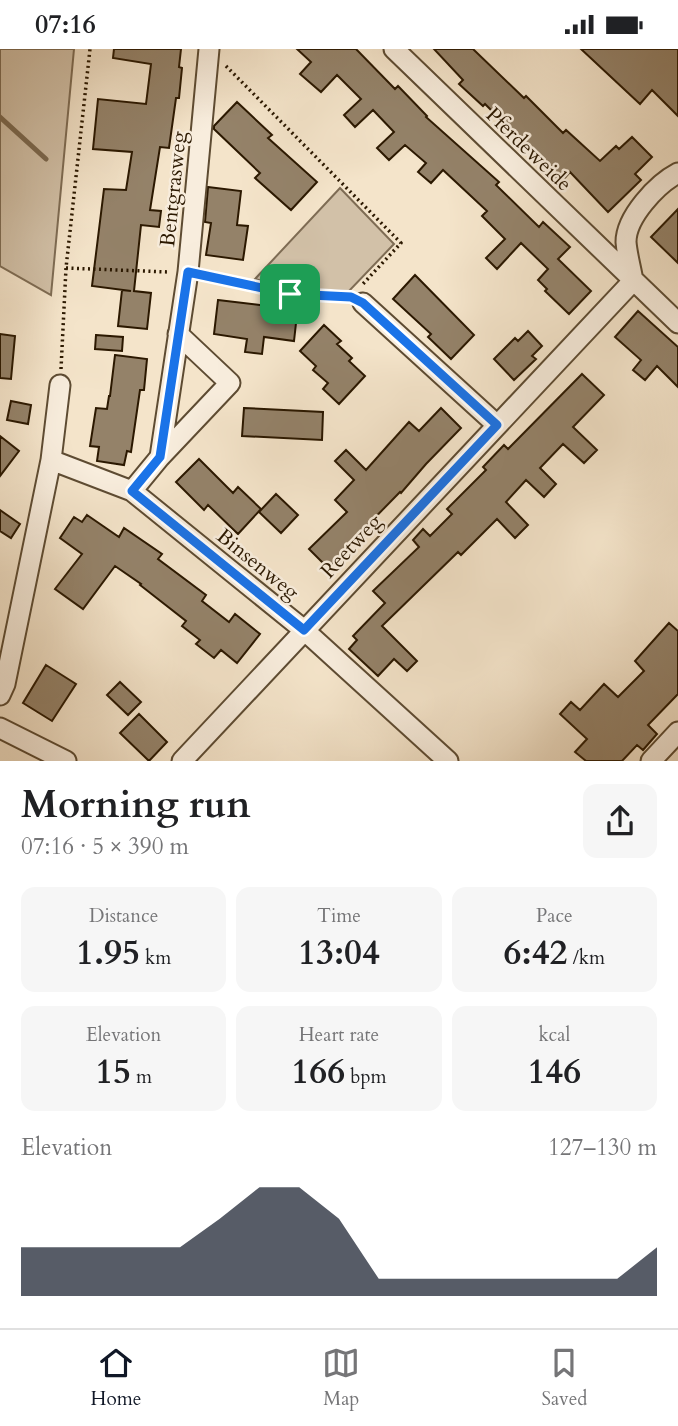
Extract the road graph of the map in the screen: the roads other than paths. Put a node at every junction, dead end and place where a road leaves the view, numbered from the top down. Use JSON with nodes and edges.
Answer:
{"nodes":[{"id":1,"x":209,"y":49,"type":"edge"},
{"id":2,"x":394,"y":49,"type":"edge"},
{"id":3,"x":678,"y":173,"type":"edge"},
{"id":4,"x":633,"y":281,"type":"junction"},
{"id":5,"x":357,"y":300,"type":"road end"},
{"id":6,"x":678,"y":323,"type":"edge"},
{"id":7,"x":178,"y":334,"type":"junction"},
{"id":8,"x":60,"y":385,"type":"road end"},
{"id":9,"x":497,"y":425,"type":"junction"},
{"id":10,"x":160,"y":457,"type":"junction"},
{"id":11,"x":51,"y":460,"type":"junction"},
{"id":12,"x":132,"y":491,"type":"junction"},
{"id":13,"x":304,"y":630,"type":"junction"},
{"id":14,"x":0,"y":695,"type":"edge"},
{"id":15,"x":0,"y":727,"type":"edge"},
{"id":16,"x":678,"y":733,"type":"edge"},
{"id":17,"x":66,"y":761,"type":"edge"},
{"id":18,"x":182,"y":761,"type":"edge"},
{"id":19,"x":449,"y":761,"type":"edge"},
{"id":20,"x":651,"y":761,"type":"edge"}],
"edges":[{"from":1,"to":7,"type":"street","name":"Bentgrasweg"},
{"from":2,"to":4,"type":"street","name":"Pferdeweide"},
{"from":3,"to":4,"type":"street"},
{"from":4,"to":6,"type":"street"},
{"from":4,"to":9,"type":"street","name":"Reetweg"},
{"from":5,"to":9,"type":"street"},
{"from":7,"to":10,"type":"street","name":"Bentgrasweg"},
{"from":7,"to":10,"type":"street"},
{"from":8,"to":11,"type":"street"},
{"from":9,"to":13,"type":"street","name":"Reetweg"},
{"from":10,"to":12,"type":"street"},
{"from":11,"to":12,"type":"street","name":"Binsenweg"},
{"from":11,"to":14,"type":"street"},
{"from":12,"to":13,"type":"street","name":"Binsenweg"},
{"from":13,"to":18,"type":"street","name":"Reetweg"},
{"from":13,"to":19,"type":"street","name":"Binsenweg"},
{"from":15,"to":17,"type":"street"},
{"from":16,"to":20,"type":"street"}]}
